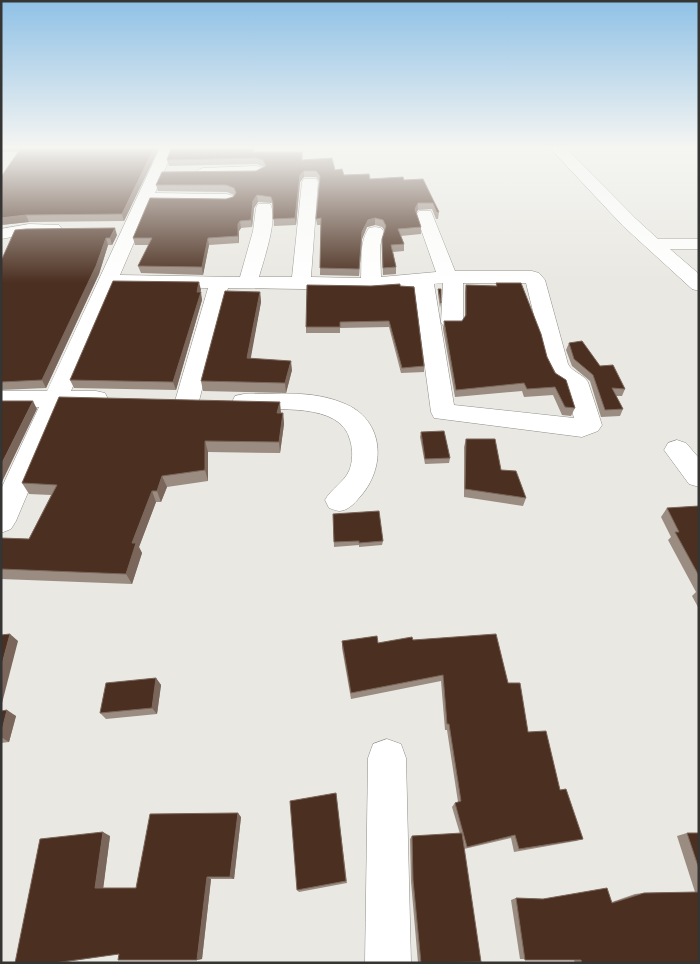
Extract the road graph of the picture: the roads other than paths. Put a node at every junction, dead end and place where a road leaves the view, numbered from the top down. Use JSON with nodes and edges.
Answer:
{"nodes":[{"id":1,"x":149,"y":193,"type":"edge"},
{"id":2,"x":309,"y":193,"type":"edge"},
{"id":3,"x":601,"y":193,"type":"edge"},
{"id":4,"x":145,"y":198,"type":"junction"},
{"id":5,"x":227,"y":199,"type":"edge"},
{"id":6,"x":264,"y":208,"type":"dead end"},
{"id":7,"x":425,"y":215,"type":"dead end"},
{"id":8,"x":66,"y":229,"type":"edge"},
{"id":9,"x":375,"y":232,"type":"dead end"},
{"id":10,"x":1,"y":234,"type":"edge"},
{"id":11,"x":655,"y":244,"type":"junction"},
{"id":12,"x":699,"y":244,"type":"edge"},
{"id":13,"x":450,"y":277,"type":"junction"},
{"id":14,"x":423,"y":279,"type":"junction"},
{"id":15,"x":108,"y":281,"type":"junction"},
{"id":16,"x":220,"y":282,"type":"junction"},
{"id":17,"x":248,"y":282,"type":"junction"},
{"id":18,"x":301,"y":283,"type":"junction"},
{"id":19,"x":371,"y":284,"type":"junction"},
{"id":20,"x":699,"y":285,"type":"edge"},
{"id":21,"x":452,"y":322,"type":"edge"},
{"id":22,"x":56,"y":398,"type":"junction"},
{"id":23,"x":1,"y":399,"type":"edge"},
{"id":24,"x":121,"y":399,"type":"edge"},
{"id":25,"x":677,"y":450,"type":"dead end"},
{"id":26,"x":699,"y":477,"type":"edge"},
{"id":27,"x":338,"y":500,"type":"dead end"},
{"id":28,"x":1,"y":521,"type":"edge"},
{"id":29,"x":387,"y":758,"type":"dead end"},
{"id":30,"x":388,"y":963,"type":"edge"}],
"edges":[{"from":1,"to":4,"type":"street"},
{"from":2,"to":18,"type":"street"},
{"from":3,"to":11,"type":"street"},
{"from":4,"to":5,"type":"street"},
{"from":4,"to":15,"type":"street"},
{"from":6,"to":17,"type":"street"},
{"from":7,"to":13,"type":"street"},
{"from":8,"to":10,"type":"street"},
{"from":9,"to":19,"type":"street"},
{"from":11,"to":12,"type":"street"},
{"from":11,"to":20,"type":"street"},
{"from":13,"to":14,"type":"street"},
{"from":13,"to":14,"type":"street"},
{"from":13,"to":21,"type":"street"},
{"from":14,"to":19,"type":"street"},
{"from":15,"to":16,"type":"street"},
{"from":15,"to":22,"type":"street"},
{"from":16,"to":17,"type":"street"},
{"from":16,"to":27,"type":"street"},
{"from":17,"to":18,"type":"street"},
{"from":18,"to":19,"type":"street"},
{"from":22,"to":23,"type":"street"},
{"from":22,"to":24,"type":"street"},
{"from":22,"to":28,"type":"street"},
{"from":25,"to":26,"type":"street"},
{"from":29,"to":30,"type":"street"}]}
